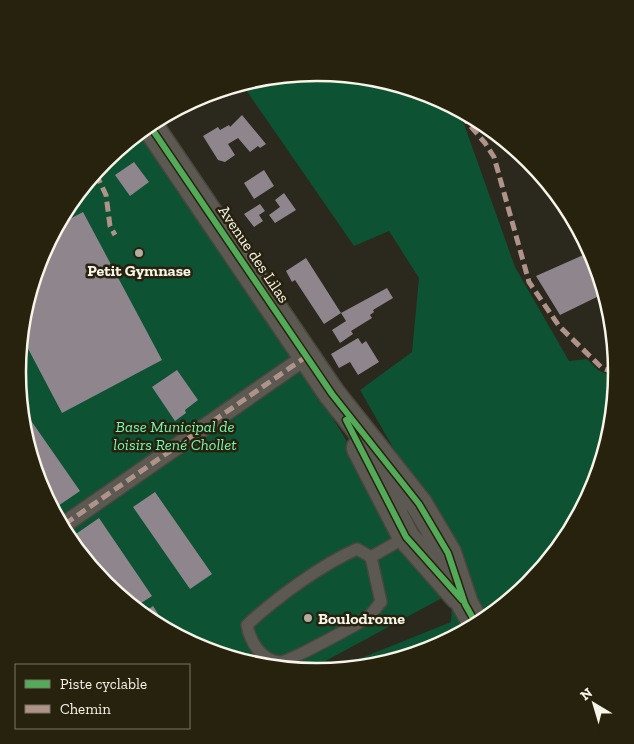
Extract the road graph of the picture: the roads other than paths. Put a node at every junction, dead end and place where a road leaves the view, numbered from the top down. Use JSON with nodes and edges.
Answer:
{"nodes":[{"id":1,"x":153,"y":131,"type":"edge"},
{"id":2,"x":307,"y":356,"type":"junction"},
{"id":3,"x":332,"y":394,"type":"junction"},
{"id":4,"x":424,"y":512,"type":"junction"},
{"id":5,"x":68,"y":522,"type":"edge"},
{"id":6,"x":402,"y":528,"type":"junction"},
{"id":7,"x":371,"y":557,"type":"junction"},
{"id":8,"x":470,"y":612,"type":"edge"},
{"id":9,"x":266,"y":658,"type":"edge"},
{"id":10,"x":287,"y":661,"type":"edge"}],
"edges":[{"from":1,"to":2,"type":"street","name":"Avenue des Lilas"},
{"from":2,"to":3,"type":"street","name":"Avenue des Lilas"},
{"from":2,"to":5,"type":"street"},
{"from":3,"to":4,"type":"street","name":"Avenue des Lilas"},
{"from":3,"to":6,"type":"street","name":"Avenue des Lilas"},
{"from":4,"to":6,"type":"street"},
{"from":4,"to":8,"type":"street","name":"Avenue des Lilas"},
{"from":6,"to":7,"type":"lane"},
{"from":6,"to":8,"type":"street","name":"Avenue des Lilas"},
{"from":7,"to":9,"type":"lane"},
{"from":7,"to":10,"type":"lane"}]}
